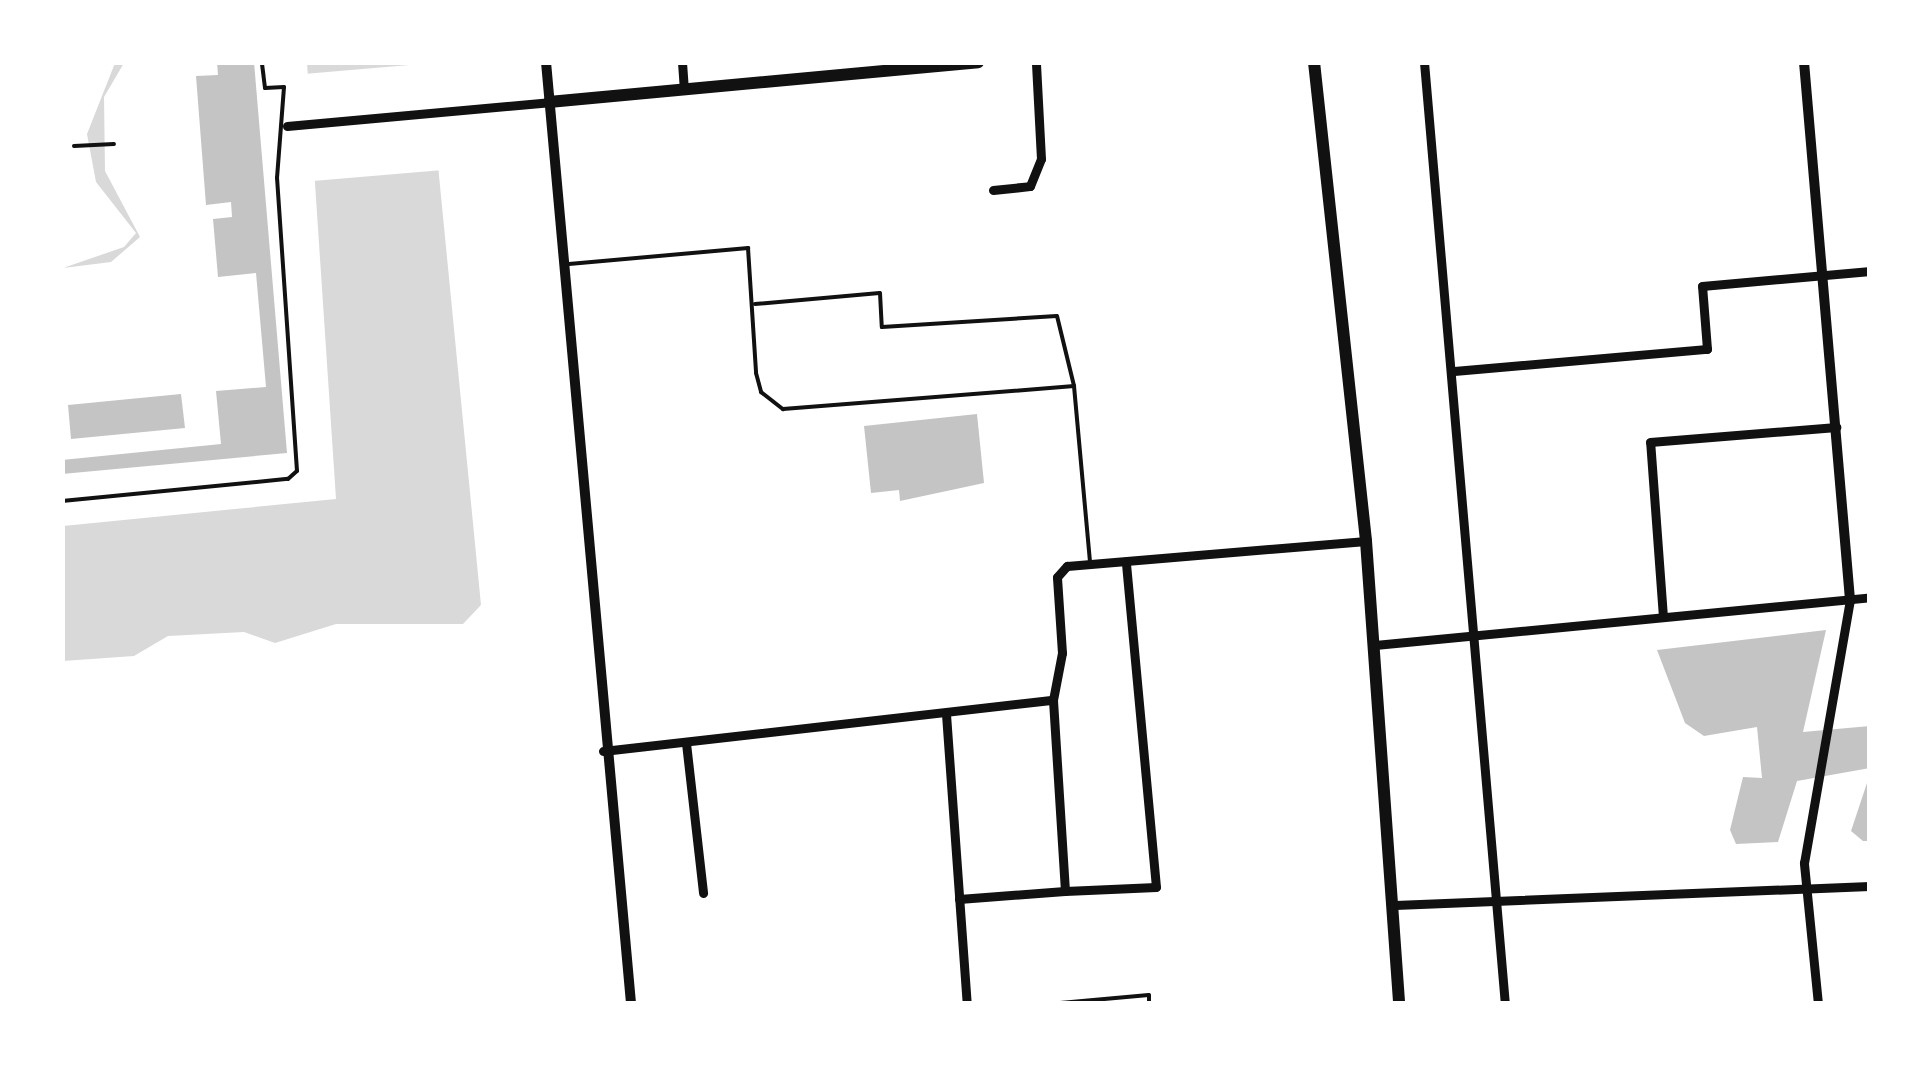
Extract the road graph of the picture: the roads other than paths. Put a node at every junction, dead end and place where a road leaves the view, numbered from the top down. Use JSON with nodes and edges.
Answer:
{"nodes":[{"id":1,"x":262,"y":62,"type":"edge"},
{"id":2,"x":546,"y":62,"type":"edge"},
{"id":3,"x":682,"y":62,"type":"edge"},
{"id":4,"x":978,"y":62,"type":"edge"},
{"id":5,"x":1036,"y":62,"type":"edge"},
{"id":6,"x":1314,"y":62,"type":"edge"},
{"id":7,"x":1424,"y":62,"type":"edge"},
{"id":8,"x":1804,"y":62,"type":"edge"},
{"id":9,"x":684,"y":88,"type":"junction"},
{"id":10,"x":549,"y":102,"type":"junction"},
{"id":11,"x":288,"y":126,"type":"junction"},
{"id":12,"x":114,"y":144,"type":"dead end"},
{"id":13,"x":74,"y":146,"type":"dead end"},
{"id":14,"x":993,"y":190,"type":"dead end"},
{"id":15,"x":564,"y":264,"type":"junction"},
{"id":16,"x":1870,"y":271,"type":"edge"},
{"id":17,"x":1822,"y":275,"type":"junction"},
{"id":18,"x":754,"y":304,"type":"junction"},
{"id":19,"x":1454,"y":371,"type":"junction"},
{"id":20,"x":1074,"y":386,"type":"junction"},
{"id":21,"x":1836,"y":427,"type":"junction"},
{"id":22,"x":62,"y":501,"type":"edge"},
{"id":23,"x":1366,"y":541,"type":"junction"},
{"id":24,"x":1126,"y":560,"type":"junction"},
{"id":25,"x":1090,"y":563,"type":"junction"},
{"id":26,"x":1870,"y":598,"type":"edge"},
{"id":27,"x":1850,"y":600,"type":"junction"},
{"id":28,"x":1664,"y":617,"type":"junction"},
{"id":29,"x":1479,"y":635,"type":"junction"},
{"id":30,"x":1375,"y":645,"type":"junction"},
{"id":31,"x":1053,"y":700,"type":"junction"},
{"id":32,"x":946,"y":714,"type":"junction"},
{"id":33,"x":686,"y":742,"type":"junction"},
{"id":34,"x":603,"y":751,"type":"junction"},
{"id":35,"x":1870,"y":886,"type":"edge"},
{"id":36,"x":1065,"y":891,"type":"junction"},
{"id":37,"x":1805,"y":892,"type":"junction"},
{"id":38,"x":704,"y":894,"type":"dead end"},
{"id":39,"x":1496,"y":894,"type":"junction"},
{"id":40,"x":958,"y":899,"type":"junction"},
{"id":41,"x":1395,"y":905,"type":"junction"},
{"id":42,"x":631,"y":1004,"type":"edge"},
{"id":43,"x":967,"y":1004,"type":"edge"},
{"id":44,"x":1050,"y":1004,"type":"edge"},
{"id":45,"x":1150,"y":1004,"type":"edge"},
{"id":46,"x":1400,"y":1004,"type":"edge"},
{"id":47,"x":1505,"y":1004,"type":"edge"},
{"id":48,"x":1818,"y":1004,"type":"edge"}],
"edges":[{"from":1,"to":11,"type":"lane"},
{"from":2,"to":10,"type":"street"},
{"from":3,"to":9,"type":"street"},
{"from":4,"to":9,"type":"main road"},
{"from":5,"to":14,"type":"street"},
{"from":6,"to":23,"type":"main road"},
{"from":7,"to":19,"type":"street"},
{"from":8,"to":17,"type":"street"},
{"from":9,"to":10,"type":"main road"},
{"from":10,"to":11,"type":"street"},
{"from":10,"to":15,"type":"street"},
{"from":11,"to":22,"type":"lane"},
{"from":12,"to":13,"type":"lane"},
{"from":15,"to":18,"type":"lane"},
{"from":15,"to":34,"type":"street"},
{"from":16,"to":17,"type":"street"},
{"from":17,"to":19,"type":"street"},
{"from":17,"to":21,"type":"street"},
{"from":18,"to":20,"type":"lane"},
{"from":18,"to":20,"type":"lane"},
{"from":19,"to":29,"type":"street"},
{"from":20,"to":25,"type":"lane"},
{"from":21,"to":27,"type":"street"},
{"from":21,"to":28,"type":"street"},
{"from":23,"to":24,"type":"street"},
{"from":23,"to":30,"type":"main road"},
{"from":24,"to":25,"type":"street"},
{"from":24,"to":36,"type":"street"},
{"from":25,"to":31,"type":"street"},
{"from":26,"to":27,"type":"street"},
{"from":27,"to":28,"type":"street"},
{"from":27,"to":37,"type":"street"},
{"from":28,"to":29,"type":"street"},
{"from":29,"to":30,"type":"street"},
{"from":29,"to":39,"type":"street"},
{"from":30,"to":41,"type":"main road"},
{"from":31,"to":32,"type":"street"},
{"from":31,"to":36,"type":"street"},
{"from":32,"to":33,"type":"street"},
{"from":32,"to":40,"type":"street"},
{"from":33,"to":34,"type":"street"},
{"from":33,"to":38,"type":"street"},
{"from":34,"to":42,"type":"street"},
{"from":35,"to":37,"type":"street"},
{"from":36,"to":40,"type":"street"},
{"from":37,"to":39,"type":"street"},
{"from":37,"to":48,"type":"street"},
{"from":39,"to":41,"type":"street"},
{"from":39,"to":47,"type":"street"},
{"from":40,"to":43,"type":"street"},
{"from":41,"to":46,"type":"main road"},
{"from":44,"to":45,"type":"lane"}]}
